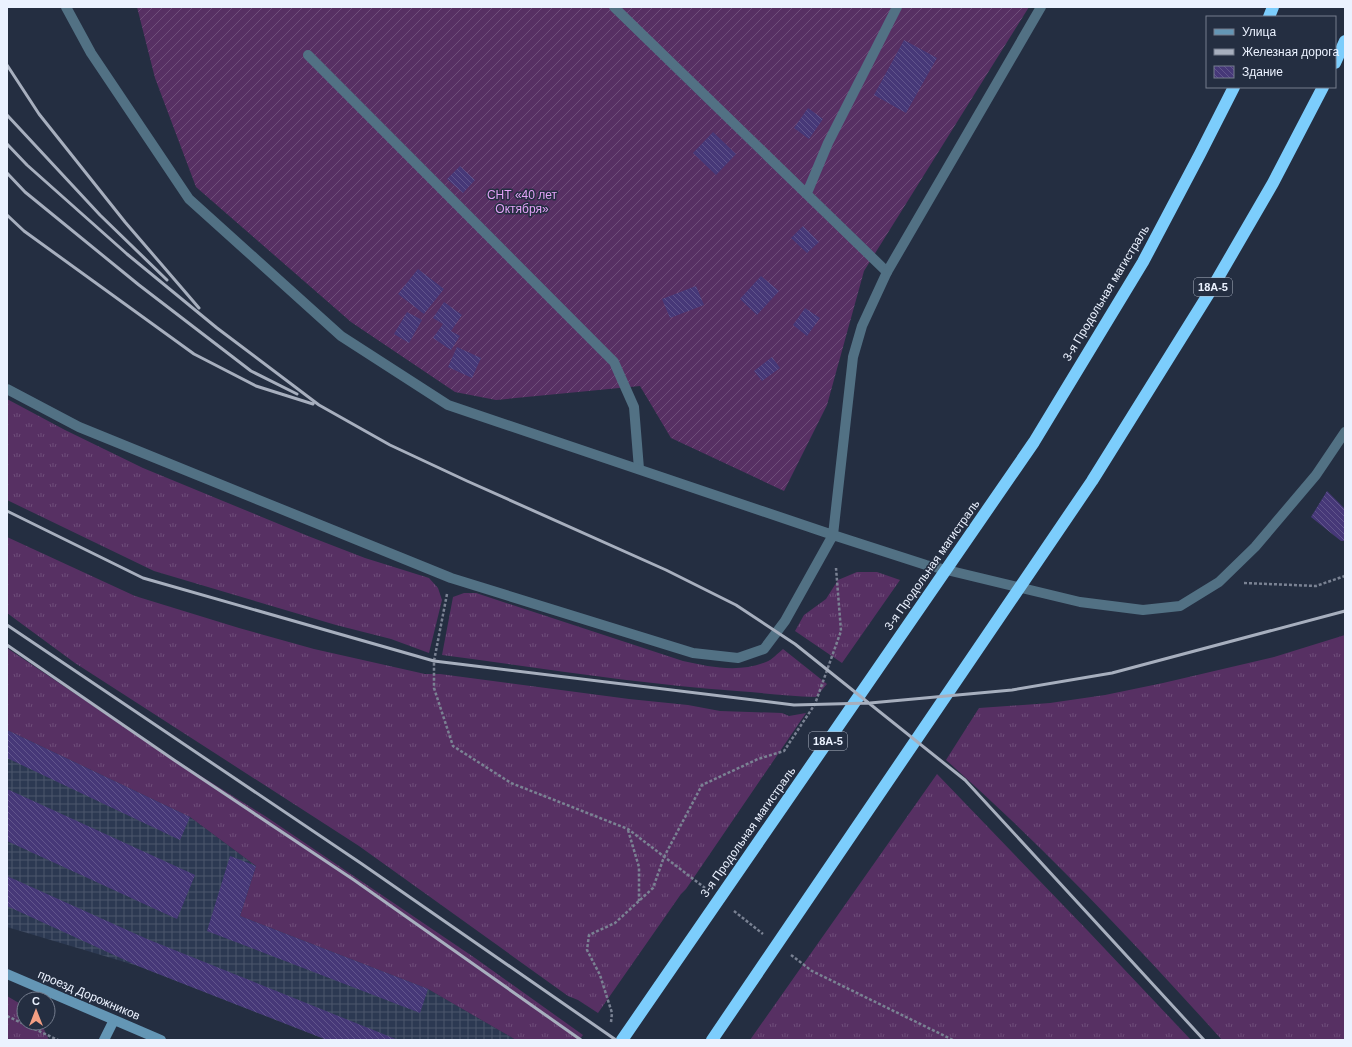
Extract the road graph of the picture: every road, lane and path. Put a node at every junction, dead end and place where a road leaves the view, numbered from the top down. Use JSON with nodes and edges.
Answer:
{"nodes":[{"id":1,"x":66,"y":7,"type":"edge"},
{"id":2,"x":614,"y":7,"type":"edge"},
{"id":3,"x":897,"y":7,"type":"edge"},
{"id":4,"x":1041,"y":7,"type":"edge"},
{"id":5,"x":1345,"y":41,"type":"edge"},
{"id":6,"x":308,"y":55,"type":"dead end"},
{"id":7,"x":1336,"y":61,"type":"edge"},
{"id":8,"x":1233,"y":88,"type":"edge"},
{"id":9,"x":1321,"y":88,"type":"edge"},
{"id":10,"x":807,"y":193,"type":"junction"},
{"id":11,"x":887,"y":272,"type":"junction"},
{"id":12,"x":7,"y":389,"type":"edge"},
{"id":13,"x":1345,"y":432,"type":"edge"},
{"id":14,"x":639,"y":469,"type":"junction"},
{"id":15,"x":833,"y":535,"type":"junction"},
{"id":16,"x":1345,"y":576,"type":"edge"},
{"id":17,"x":451,"y":578,"type":"junction"},
{"id":18,"x":1219,"y":582,"type":"junction"},
{"id":19,"x":628,"y":830,"type":"junction"},
{"id":20,"x":664,"y":857,"type":"junction"},
{"id":21,"x":707,"y":890,"type":"dead end"},
{"id":22,"x":639,"y":901,"type":"junction"},
{"id":23,"x":732,"y":909,"type":"dead end"},
{"id":24,"x":769,"y":938,"type":"dead end"},
{"id":25,"x":787,"y":952,"type":"dead end"},
{"id":26,"x":7,"y":974,"type":"edge"},
{"id":27,"x":7,"y":1016,"type":"edge"},
{"id":28,"x":114,"y":1020,"type":"junction"},
{"id":29,"x":610,"y":1028,"type":"dead end"},
{"id":30,"x":58,"y":1040,"type":"edge"},
{"id":31,"x":104,"y":1040,"type":"edge"},
{"id":32,"x":161,"y":1040,"type":"edge"},
{"id":33,"x":622,"y":1040,"type":"edge"},
{"id":34,"x":712,"y":1040,"type":"edge"},
{"id":35,"x":953,"y":1040,"type":"edge"}],
"edges":[{"from":1,"to":14,"type":"street"},
{"from":2,"to":10,"type":"street"},
{"from":3,"to":10,"type":"street"},
{"from":4,"to":11,"type":"street"},
{"from":5,"to":7,"type":"highway"},
{"from":6,"to":14,"type":"street"},
{"from":8,"to":33,"type":"highway","name":"3-я Продольная магистраль","number":"18А-5"},
{"from":9,"to":34,"type":"highway","number":"18А-5"},
{"from":10,"to":11,"type":"street"},
{"from":11,"to":15,"type":"street"},
{"from":12,"to":17,"type":"street"},
{"from":13,"to":18,"type":"street"},
{"from":14,"to":15,"type":"street"},
{"from":15,"to":17,"type":"street"},
{"from":15,"to":18,"type":"street"},
{"from":15,"to":20,"type":"path"},
{"from":16,"to":18,"type":"path"},
{"from":17,"to":19,"type":"path"},
{"from":19,"to":20,"type":"path"},
{"from":19,"to":22,"type":"path"},
{"from":20,"to":21,"type":"path"},
{"from":20,"to":22,"type":"path"},
{"from":22,"to":29,"type":"path"},
{"from":23,"to":24,"type":"path"},
{"from":25,"to":35,"type":"path"},
{"from":26,"to":28,"type":"main road","name":"проезд Дорожников"},
{"from":27,"to":30,"type":"path"},
{"from":28,"to":31,"type":"main road"},
{"from":28,"to":32,"type":"main road","name":"проезд Дорожников"}]}
